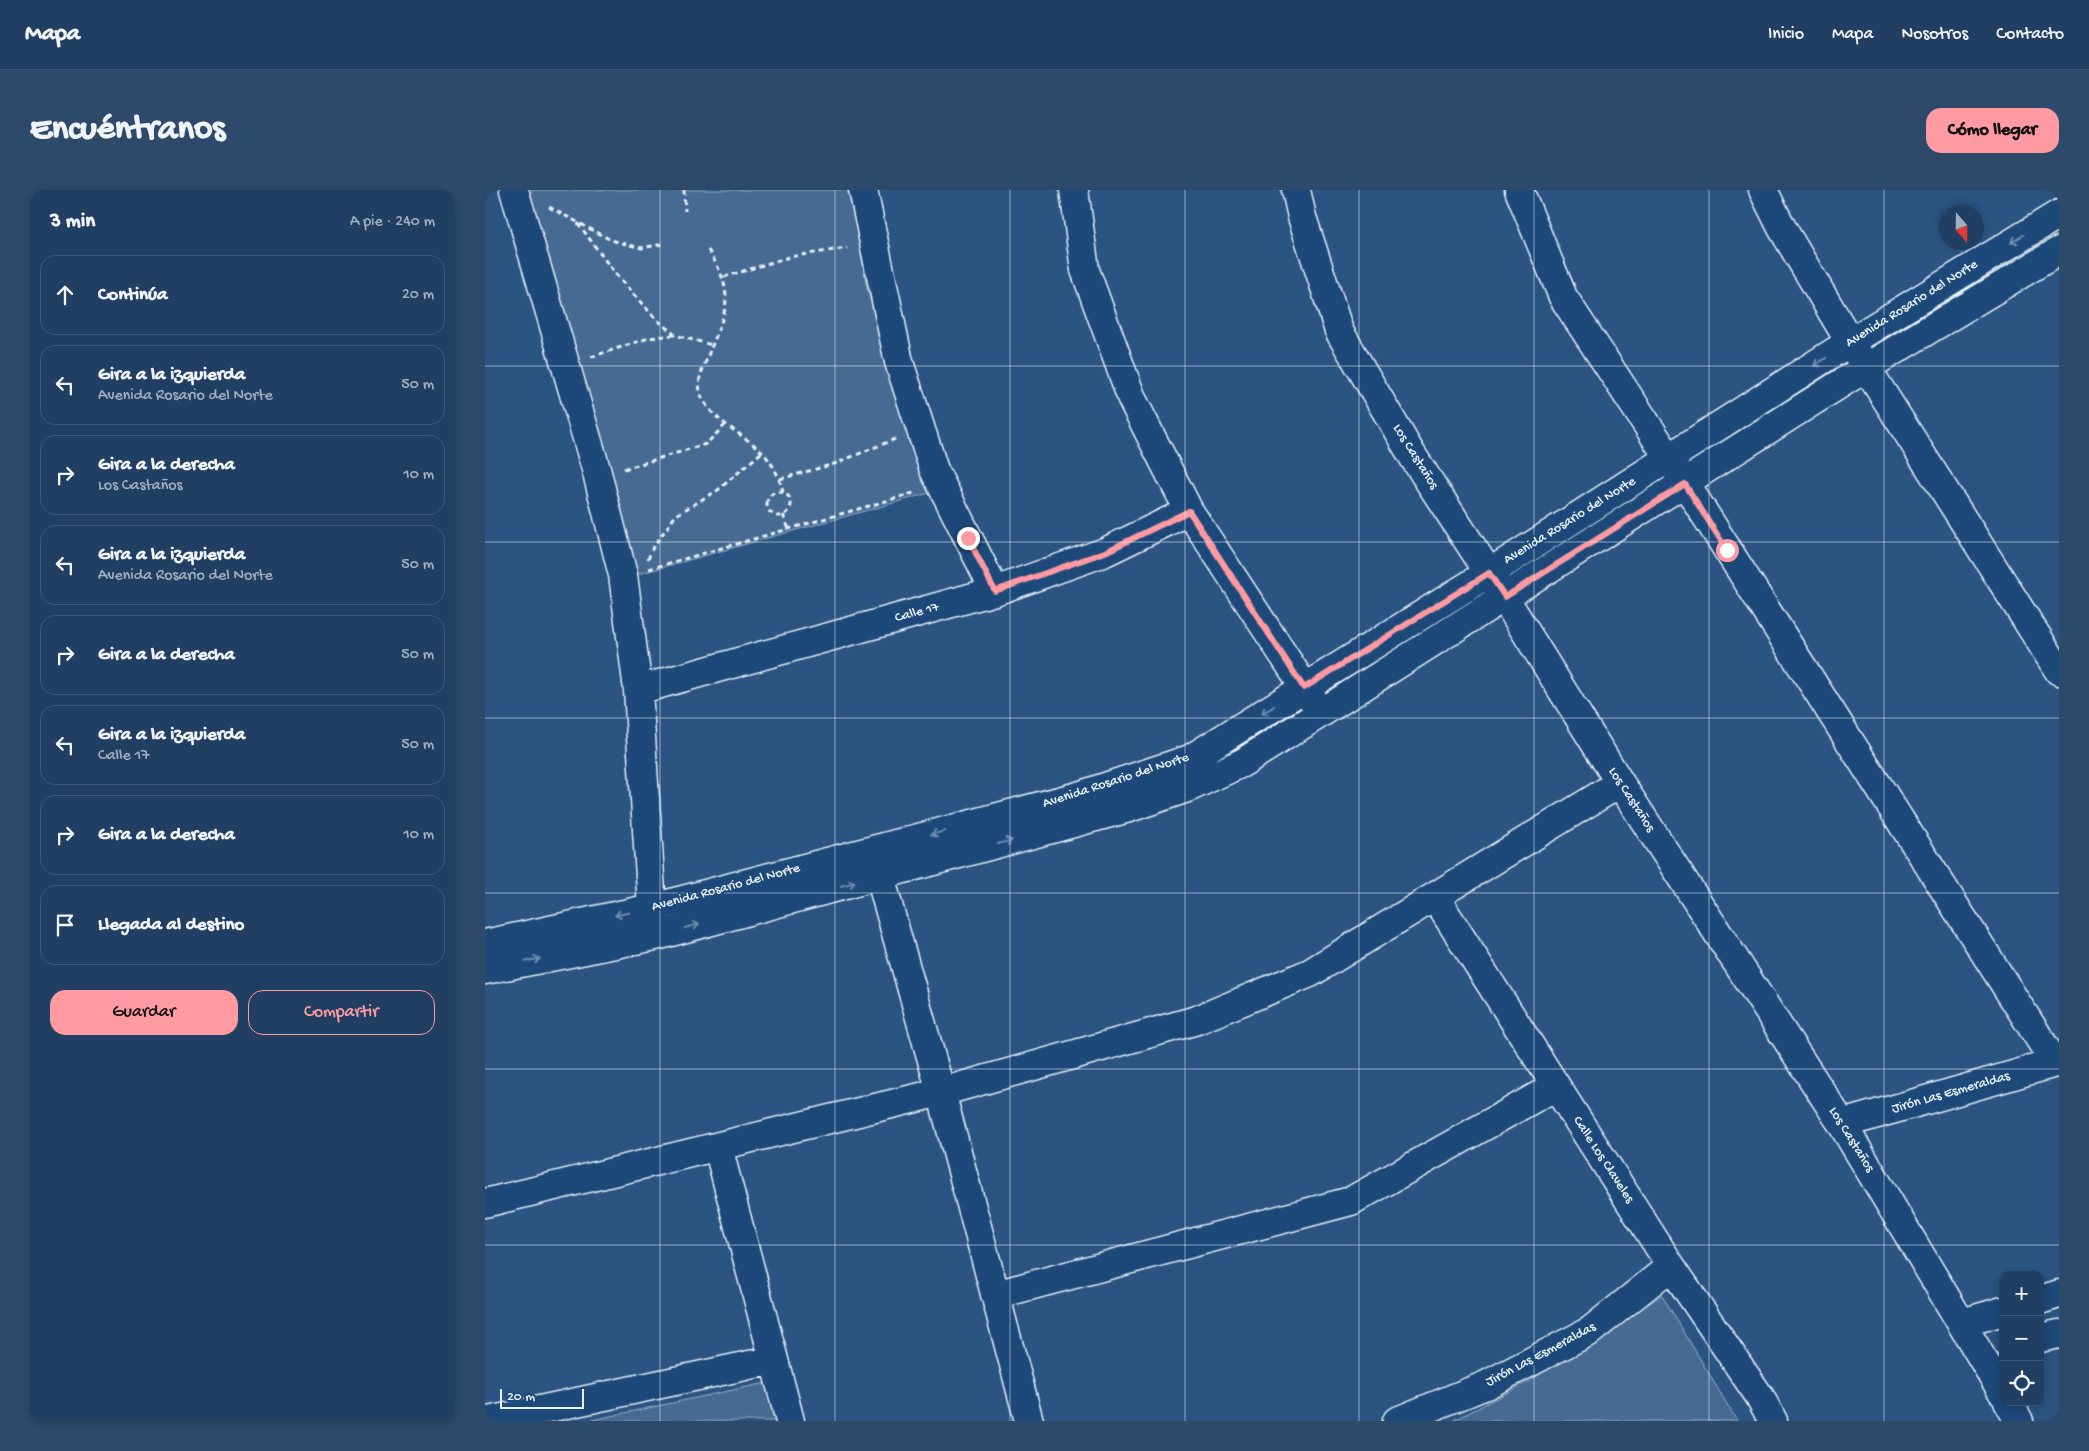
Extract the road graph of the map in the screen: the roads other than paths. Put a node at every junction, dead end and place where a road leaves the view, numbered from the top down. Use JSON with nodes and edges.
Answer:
{"nodes":[{"id":1,"x":514,"y":190,"type":"edge"},
{"id":2,"x":863,"y":190,"type":"edge"},
{"id":3,"x":1074,"y":190,"type":"edge"},
{"id":4,"x":1296,"y":190,"type":"edge"},
{"id":5,"x":1519,"y":190,"type":"edge"},
{"id":6,"x":1763,"y":190,"type":"edge"},
{"id":7,"x":2050,"y":219,"type":"edge"},
{"id":8,"x":2059,"y":246,"type":"edge"},
{"id":9,"x":2059,"y":252,"type":"edge"},
{"id":10,"x":1850,"y":342,"type":"junction"},
{"id":11,"x":1867,"y":367,"type":"junction"},
{"id":12,"x":1669,"y":458,"type":"junction"},
{"id":13,"x":1685,"y":484,"type":"junction"},
{"id":14,"x":1189,"y":511,"type":"junction"},
{"id":15,"x":1489,"y":573,"type":"junction"},
{"id":16,"x":995,"y":591,"type":"junction"},
{"id":17,"x":1505,"y":597,"type":"junction"},
{"id":18,"x":2059,"y":671,"type":"edge"},
{"id":19,"x":1304,"y":688,"type":"junction"},
{"id":20,"x":637,"y":690,"type":"junction"},
{"id":21,"x":1321,"y":713,"type":"junction"},
{"id":22,"x":1620,"y":783,"type":"junction"},
{"id":23,"x":876,"y":863,"type":"junction"},
{"id":24,"x":1435,"y":897,"type":"junction"},
{"id":25,"x":652,"y":908,"type":"junction"},
{"id":26,"x":660,"y":935,"type":"junction"},
{"id":27,"x":485,"y":944,"type":"edge"},
{"id":28,"x":485,"y":970,"type":"edge"},
{"id":29,"x":2057,"y":1063,"type":"edge"},
{"id":30,"x":1556,"y":1086,"type":"junction"},
{"id":31,"x":941,"y":1092,"type":"junction"},
{"id":32,"x":1843,"y":1124,"type":"junction"},
{"id":33,"x":718,"y":1147,"type":"junction"},
{"id":34,"x":485,"y":1203,"type":"edge"},
{"id":35,"x":1671,"y":1266,"type":"junction"},
{"id":36,"x":2059,"y":1294,"type":"edge"},
{"id":37,"x":995,"y":1295,"type":"junction"},
{"id":38,"x":2044,"y":1299,"type":"edge"},
{"id":39,"x":1999,"y":1312,"type":"edge"},
{"id":40,"x":1962,"y":1323,"type":"junction"},
{"id":41,"x":2059,"y":1334,"type":"edge"},
{"id":42,"x":2044,"y":1337,"type":"edge"},
{"id":43,"x":1991,"y":1350,"type":"edge"},
{"id":44,"x":773,"y":1360,"type":"junction"},
{"id":45,"x":1999,"y":1378,"type":"edge"},
{"id":46,"x":2011,"y":1406,"type":"edge"},
{"id":47,"x":570,"y":1412,"type":"edge"},
{"id":48,"x":488,"y":1421,"type":"edge"},
{"id":49,"x":789,"y":1421,"type":"edge"},
{"id":50,"x":1029,"y":1421,"type":"edge"},
{"id":51,"x":1397,"y":1421,"type":"edge"},
{"id":52,"x":1773,"y":1421,"type":"edge"},
{"id":53,"x":2019,"y":1421,"type":"edge"}],
"edges":[{"from":1,"to":20,"type":"street"},
{"from":2,"to":16,"type":"street"},
{"from":3,"to":14,"type":"street"},
{"from":4,"to":15,"type":"street","name":"Los Castaños"},
{"from":5,"to":12,"type":"street"},
{"from":6,"to":10,"type":"street"},
{"from":7,"to":8,"type":"street"},
{"from":7,"to":10,"type":"street","name":"Avenida Rosario del Norte","one_way":true},
{"from":9,"to":11,"type":"street","name":"Avenida Rosario del Norte"},
{"from":10,"to":11,"type":"street"},
{"from":10,"to":12,"type":"street","name":"Avenida Rosario del Norte","one_way":true},
{"from":11,"to":13,"type":"street","name":"Avenida Rosario del Norte"},
{"from":11,"to":18,"type":"street"},
{"from":12,"to":13,"type":"street"},
{"from":12,"to":15,"type":"street","name":"Avenida Rosario del Norte"},
{"from":13,"to":17,"type":"street","name":"Avenida Rosario del Norte"},
{"from":13,"to":29,"type":"street"},
{"from":14,"to":16,"type":"street","name":"Calle 17"},
{"from":14,"to":19,"type":"street"},
{"from":15,"to":17,"type":"street","name":"Los Castaños"},
{"from":15,"to":19,"type":"street","name":"Avenida Rosario del Norte"},
{"from":16,"to":20,"type":"street","name":"Calle 17"},
{"from":17,"to":21,"type":"street","name":"Avenida Rosario del Norte"},
{"from":17,"to":22,"type":"street","name":"Los Castaños"},
{"from":19,"to":21,"type":"street"},
{"from":19,"to":23,"type":"street","name":"Avenida Rosario del Norte","one_way":true},
{"from":20,"to":25,"type":"street"},
{"from":23,"to":21,"type":"street","name":"Avenida Rosario del Norte","one_way":true},
{"from":22,"to":24,"type":"street"},
{"from":22,"to":32,"type":"street","name":"Los Castaños"},
{"from":23,"to":25,"type":"street","name":"Avenida Rosario del Norte"},
{"from":26,"to":23,"type":"street","name":"Avenida Rosario del Norte","one_way":true},
{"from":23,"to":31,"type":"street"},
{"from":24,"to":30,"type":"street","name":"Calle Los Claveles"},
{"from":24,"to":31,"type":"street"},
{"from":25,"to":26,"type":"street"},
{"from":25,"to":27,"type":"street","name":"Avenida Rosario del Norte","one_way":true},
{"from":28,"to":26,"type":"street","name":"Avenida Rosario del Norte","one_way":true},
{"from":29,"to":32,"type":"street","name":"Jirón Las Esmeraldas"},
{"from":30,"to":35,"type":"street","name":"Calle Los Claveles"},
{"from":30,"to":37,"type":"street"},
{"from":31,"to":33,"type":"street"},
{"from":31,"to":37,"type":"street"},
{"from":32,"to":40,"type":"street","name":"Los Castaños"},
{"from":33,"to":34,"type":"street"},
{"from":33,"to":44,"type":"street"},
{"from":35,"to":51,"type":"street","name":"Jirón Las Esmeraldas"},
{"from":35,"to":52,"type":"street","name":"Calle Los Claveles"},
{"from":36,"to":38,"type":"street"},
{"from":37,"to":50,"type":"street"},
{"from":39,"to":40,"type":"street"},
{"from":40,"to":43,"type":"street","name":"Los Castaños"},
{"from":41,"to":42,"type":"street"},
{"from":43,"to":45,"type":"street","name":"Los Castaños"},
{"from":44,"to":47,"type":"street"},
{"from":44,"to":49,"type":"street"},
{"from":46,"to":53,"type":"street"},
{"from":47,"to":48,"type":"street"}]}
